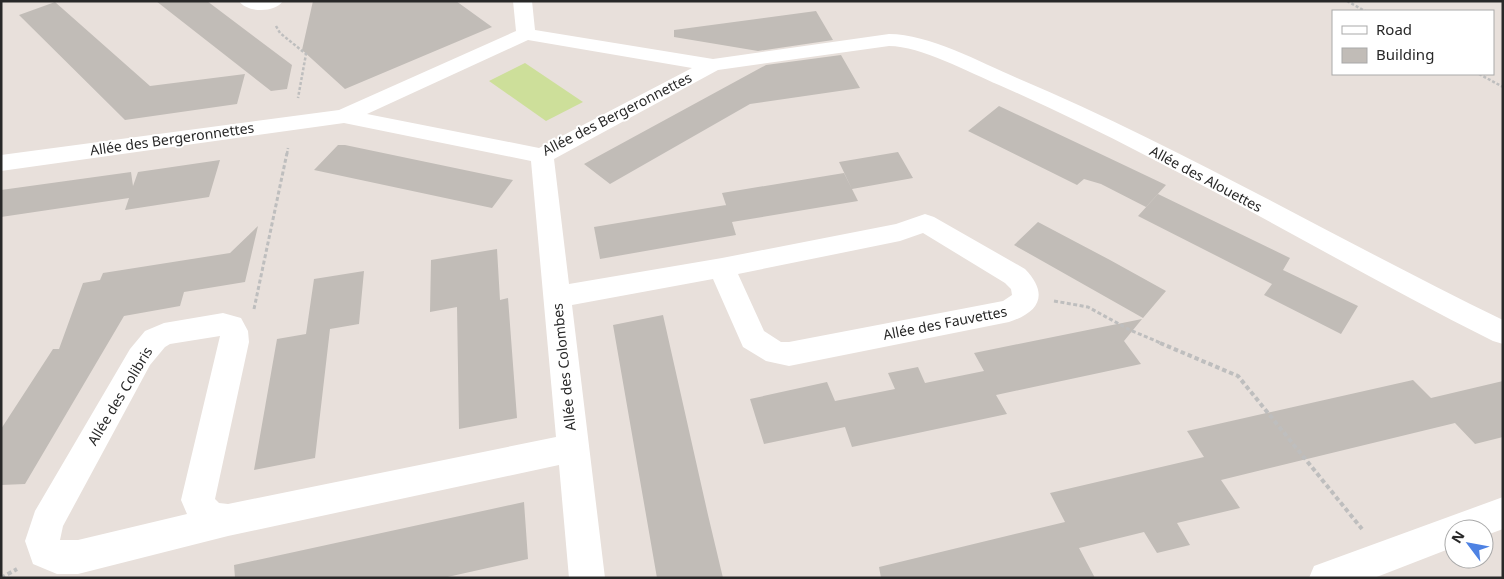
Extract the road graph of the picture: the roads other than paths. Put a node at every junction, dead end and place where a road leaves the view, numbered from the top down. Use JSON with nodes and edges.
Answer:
{"nodes":[{"id":1,"x":522,"y":1,"type":"edge"},
{"id":2,"x":526,"y":34,"type":"junction"},
{"id":3,"x":903,"y":40,"type":"joint"},
{"id":4,"x":713,"y":65,"type":"junction"},
{"id":5,"x":344,"y":116,"type":"junction"},
{"id":6,"x":542,"y":156,"type":"junction"},
{"id":7,"x":1,"y":163,"type":"edge"},
{"id":8,"x":722,"y":268,"type":"junction"},
{"id":9,"x":557,"y":297,"type":"junction"},
{"id":10,"x":1503,"y":333,"type":"edge"},
{"id":11,"x":573,"y":448,"type":"junction"},
{"id":12,"x":1503,"y":513,"type":"edge"},
{"id":13,"x":1486,"y":519,"type":"edge"},
{"id":14,"x":228,"y":520,"type":"junction"},
{"id":15,"x":1444,"y":535,"type":"edge"},
{"id":16,"x":587,"y":578,"type":"edge"},
{"id":17,"x":1327,"y":578,"type":"edge"}],
"edges":[{"from":1,"to":2,"type":"street"},
{"from":2,"to":4,"type":"street","name":"Allée des Bergeronnettes"},
{"from":2,"to":5,"type":"street","name":"Allée des Bergeronnettes"},
{"from":3,"to":4,"type":"street","name":"Allée des Bergeronnettes"},
{"from":3,"to":10,"type":"street","name":"Allée des Alouettes"},
{"from":4,"to":6,"type":"street","name":"Allée des Bergeronnettes"},
{"from":5,"to":6,"type":"street","name":"Allée des Bergeronnettes"},
{"from":5,"to":7,"type":"street","name":"Allée des Bergeronnettes"},
{"from":6,"to":9,"type":"street","name":"Allée des Colombes"},
{"from":8,"to":8,"type":"street","name":"Allée des Fauvettes"},
{"from":8,"to":9,"type":"street"},
{"from":9,"to":11,"type":"street","name":"Allée des Colombes"},
{"from":11,"to":14,"type":"street","name":"Allée des Colibris"},
{"from":11,"to":16,"type":"street","name":"Allée des Colombes"},
{"from":12,"to":13,"type":"street"},
{"from":14,"to":14,"type":"street","name":"Allée des Colibris"},
{"from":15,"to":17,"type":"street"}]}
